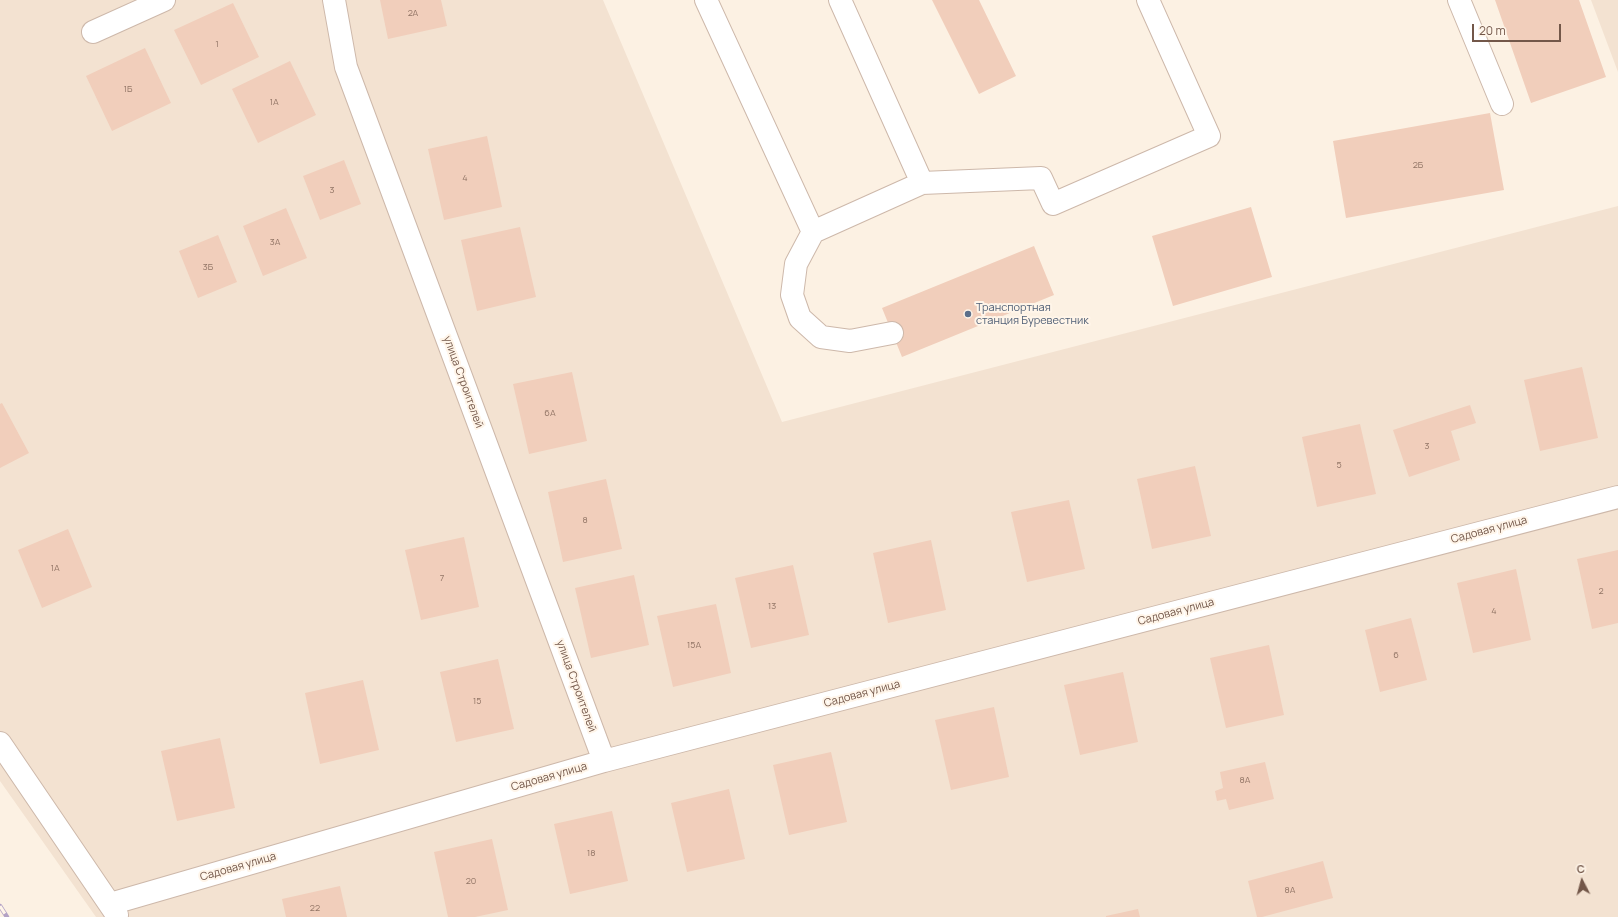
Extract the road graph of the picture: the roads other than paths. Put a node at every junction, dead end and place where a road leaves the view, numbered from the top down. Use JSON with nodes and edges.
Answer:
{"nodes":[{"id":1,"x":164,"y":0,"type":"edge"},
{"id":2,"x":334,"y":0,"type":"edge"},
{"id":3,"x":706,"y":0,"type":"edge"},
{"id":4,"x":840,"y":0,"type":"edge"},
{"id":5,"x":1148,"y":0,"type":"edge"},
{"id":6,"x":1458,"y":0,"type":"edge"},
{"id":7,"x":93,"y":32,"type":"dead end"},
{"id":8,"x":1502,"y":104,"type":"dead end"},
{"id":9,"x":922,"y":183,"type":"junction"},
{"id":10,"x":813,"y":232,"type":"junction"},
{"id":11,"x":892,"y":333,"type":"dead end"},
{"id":12,"x":1618,"y":497,"type":"edge"},
{"id":13,"x":0,"y":743,"type":"edge"},
{"id":14,"x":604,"y":761,"type":"junction"},
{"id":15,"x":114,"y":910,"type":"edge"}],
"edges":[{"from":1,"to":7,"type":"street"},
{"from":2,"to":14,"type":"street","name":"улица Строителей"},
{"from":3,"to":10,"type":"street"},
{"from":4,"to":9,"type":"street"},
{"from":5,"to":9,"type":"street"},
{"from":6,"to":8,"type":"street"},
{"from":9,"to":10,"type":"street"},
{"from":10,"to":11,"type":"street"},
{"from":12,"to":14,"type":"street","name":"Садовая улица"},
{"from":13,"to":15,"type":"street"},
{"from":14,"to":15,"type":"street","name":"Садовая улица"}]}
